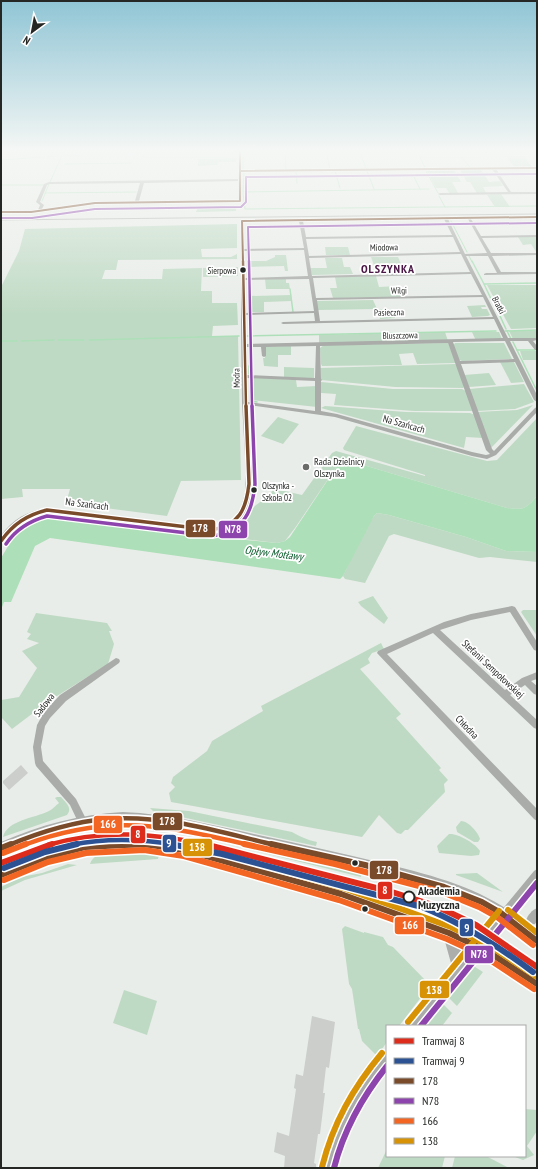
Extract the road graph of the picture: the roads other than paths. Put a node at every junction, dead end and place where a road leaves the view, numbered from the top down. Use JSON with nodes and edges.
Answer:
{"nodes":[{"id":1,"x":42,"y":206,"type":"edge"},
{"id":2,"x":72,"y":206,"type":"edge"},
{"id":3,"x":40,"y":210,"type":"junction"},
{"id":4,"x":1,"y":212,"type":"edge"},
{"id":5,"x":537,"y":217,"type":"edge"},
{"id":6,"x":445,"y":218,"type":"junction"},
{"id":7,"x":469,"y":218,"type":"junction"},
{"id":8,"x":301,"y":220,"type":"junction"},
{"id":9,"x":453,"y":236,"type":"junction"},
{"id":10,"x":537,"y":236,"type":"edge"},
{"id":11,"x":479,"y":237,"type":"junction"},
{"id":12,"x":304,"y":238,"type":"junction"},
{"id":13,"x":305,"y":249,"type":"junction"},
{"id":14,"x":242,"y":250,"type":"junction"},
{"id":15,"x":463,"y":254,"type":"junction"},
{"id":16,"x":537,"y":254,"type":"edge"},
{"id":17,"x":489,"y":255,"type":"junction"},
{"id":18,"x":306,"y":257,"type":"junction"},
{"id":19,"x":472,"y":273,"type":"junction"},
{"id":20,"x":537,"y":273,"type":"edge"},
{"id":21,"x":486,"y":274,"type":"dead end"},
{"id":22,"x":500,"y":274,"type":"junction"},
{"id":23,"x":310,"y":277,"type":"junction"},
{"id":24,"x":243,"y":279,"type":"junction"},
{"id":25,"x":484,"y":296,"type":"junction"},
{"id":26,"x":314,"y":299,"type":"junction"},
{"id":27,"x":316,"y":312,"type":"junction"},
{"id":28,"x":244,"y":314,"type":"junction"},
{"id":29,"x":495,"y":318,"type":"junction"},
{"id":30,"x":318,"y":322,"type":"junction"},
{"id":31,"x":283,"y":323,"type":"dead end"},
{"id":32,"x":506,"y":340,"type":"junction"},
{"id":33,"x":530,"y":340,"type":"junction"},
{"id":34,"x":537,"y":340,"type":"edge"},
{"id":35,"x":450,"y":342,"type":"junction"},
{"id":36,"x":318,"y":345,"type":"junction"},
{"id":37,"x":244,"y":346,"type":"junction"},
{"id":38,"x":263,"y":346,"type":"junction"},
{"id":39,"x":537,"y":349,"type":"edge"},
{"id":40,"x":264,"y":356,"type":"dead end"},
{"id":41,"x":516,"y":360,"type":"junction"},
{"id":42,"x":458,"y":363,"type":"junction"},
{"id":43,"x":245,"y":376,"type":"junction"},
{"id":44,"x":319,"y":380,"type":"junction"},
{"id":45,"x":537,"y":400,"type":"edge"},
{"id":46,"x":245,"y":403,"type":"junction"},
{"id":47,"x":537,"y":409,"type":"edge"},
{"id":48,"x":318,"y":412,"type":"junction"},
{"id":49,"x":494,"y":454,"type":"junction"},
{"id":50,"x":229,"y":527,"type":"joint"},
{"id":51,"x":1,"y":541,"type":"edge"},
{"id":52,"x":434,"y":629,"type":"junction"},
{"id":53,"x":537,"y":648,"type":"edge"},
{"id":54,"x":116,"y":661,"type":"dead end"},
{"id":55,"x":537,"y":675,"type":"edge"},
{"id":56,"x":525,"y":680,"type":"junction"},
{"id":57,"x":537,"y":691,"type":"edge"},
{"id":58,"x":504,"y":695,"type":"junction"},
{"id":59,"x":537,"y":725,"type":"edge"},
{"id":60,"x":537,"y":816,"type":"edge"},
{"id":61,"x":82,"y":821,"type":"junction"},
{"id":62,"x":1,"y":848,"type":"edge"},
{"id":63,"x":537,"y":874,"type":"edge"},
{"id":64,"x":1,"y":875,"type":"edge"},
{"id":65,"x":504,"y":915,"type":"junction"},
{"id":66,"x":449,"y":933,"type":"junction"},
{"id":67,"x":537,"y":941,"type":"edge"},
{"id":68,"x":479,"y":947,"type":"junction"},
{"id":69,"x":459,"y":969,"type":"junction"},
{"id":70,"x":537,"y":984,"type":"edge"},
{"id":71,"x":414,"y":1025,"type":"edge"},
{"id":72,"x":386,"y":1058,"type":"edge"},
{"id":73,"x":328,"y":1168,"type":"edge"}],
"edges":[{"from":1,"to":3,"type":"street"},
{"from":2,"to":3,"type":"street"},
{"from":3,"to":4,"type":"street"},
{"from":5,"to":7,"type":"street"},
{"from":6,"to":7,"type":"street"},
{"from":6,"to":8,"type":"street"},
{"from":6,"to":9,"type":"street","name":"Bratki"},
{"from":7,"to":11,"type":"street"},
{"from":8,"to":12,"type":"street"},
{"from":8,"to":14,"type":"street","name":"Modra"},
{"from":9,"to":12,"type":"street"},
{"from":9,"to":15,"type":"street","name":"Bratki"},
{"from":10,"to":11,"type":"street"},
{"from":11,"to":17,"type":"street"},
{"from":12,"to":13,"type":"street"},
{"from":13,"to":14,"type":"street"},
{"from":13,"to":18,"type":"street"},
{"from":14,"to":24,"type":"street","name":"Modra"},
{"from":15,"to":17,"type":"street","name":"Miodowa"},
{"from":15,"to":18,"type":"street","name":"Miodowa"},
{"from":15,"to":19,"type":"street","name":"Bratki"},
{"from":16,"to":17,"type":"street","name":"Miodowa"},
{"from":17,"to":22,"type":"street"},
{"from":18,"to":23,"type":"street"},
{"from":19,"to":23,"type":"street"},
{"from":19,"to":25,"type":"street","name":"Bratki"},
{"from":20,"to":22,"type":"street"},
{"from":21,"to":22,"type":"street"},
{"from":23,"to":24,"type":"street"},
{"from":23,"to":26,"type":"street"},
{"from":24,"to":28,"type":"street","name":"Modra"},
{"from":25,"to":26,"type":"street","name":"Wilgi"},
{"from":25,"to":29,"type":"street","name":"Bratki"},
{"from":26,"to":27,"type":"street"},
{"from":27,"to":28,"type":"street"},
{"from":27,"to":30,"type":"street"},
{"from":28,"to":37,"type":"street","name":"Modra"},
{"from":29,"to":30,"type":"street","name":"Pasieczna"},
{"from":29,"to":32,"type":"street","name":"Bratki"},
{"from":30,"to":31,"type":"street","name":"Pasieczna"},
{"from":32,"to":33,"type":"street","name":"Bluszczowa"},
{"from":32,"to":35,"type":"street","name":"Bluszczowa"},
{"from":32,"to":41,"type":"street","name":"Bratki"},
{"from":33,"to":34,"type":"street","name":"Bluszczowa"},
{"from":33,"to":39,"type":"street"},
{"from":35,"to":36,"type":"street","name":"Bluszczowa"},
{"from":35,"to":42,"type":"street"},
{"from":36,"to":38,"type":"street","name":"Bluszczowa"},
{"from":36,"to":44,"type":"street"},
{"from":37,"to":38,"type":"street","name":"Bluszczowa"},
{"from":37,"to":43,"type":"street","name":"Modra"},
{"from":38,"to":40,"type":"street"},
{"from":41,"to":42,"type":"street"},
{"from":41,"to":45,"type":"street","name":"Bratki"},
{"from":42,"to":49,"type":"street"},
{"from":43,"to":44,"type":"street"},
{"from":43,"to":46,"type":"street","name":"Modra"},
{"from":44,"to":48,"type":"street"},
{"from":46,"to":48,"type":"street","name":"Na Szańcach"},
{"from":46,"to":50,"type":"street","name":"Modra"},
{"from":47,"to":49,"type":"street"},
{"from":48,"to":49,"type":"street","name":"Na Szańcach"},
{"from":50,"to":51,"type":"street","name":"Na Szańcach"},
{"from":52,"to":53,"type":"street"},
{"from":52,"to":58,"type":"street","name":"Stefanii Sempołowskiej"},
{"from":52,"to":60,"type":"street","name":"Chłodna"},
{"from":54,"to":61,"type":"street","name":"Sadowa"},
{"from":55,"to":56,"type":"street"},
{"from":56,"to":57,"type":"street"},
{"from":56,"to":58,"type":"street"},
{"from":58,"to":59,"type":"street","name":"Stefanii Sempołowskiej"},
{"from":61,"to":62,"type":"main road"},
{"from":61,"to":65,"type":"main road"},
{"from":63,"to":65,"type":"street"},
{"from":64,"to":66,"type":"main road"},
{"from":65,"to":67,"type":"main road"},
{"from":65,"to":68,"type":"street"},
{"from":66,"to":68,"type":"main road"},
{"from":66,"to":69,"type":"main road"},
{"from":68,"to":69,"type":"street"},
{"from":68,"to":70,"type":"main road"},
{"from":69,"to":71,"type":"street"},
{"from":72,"to":73,"type":"street"}]}
